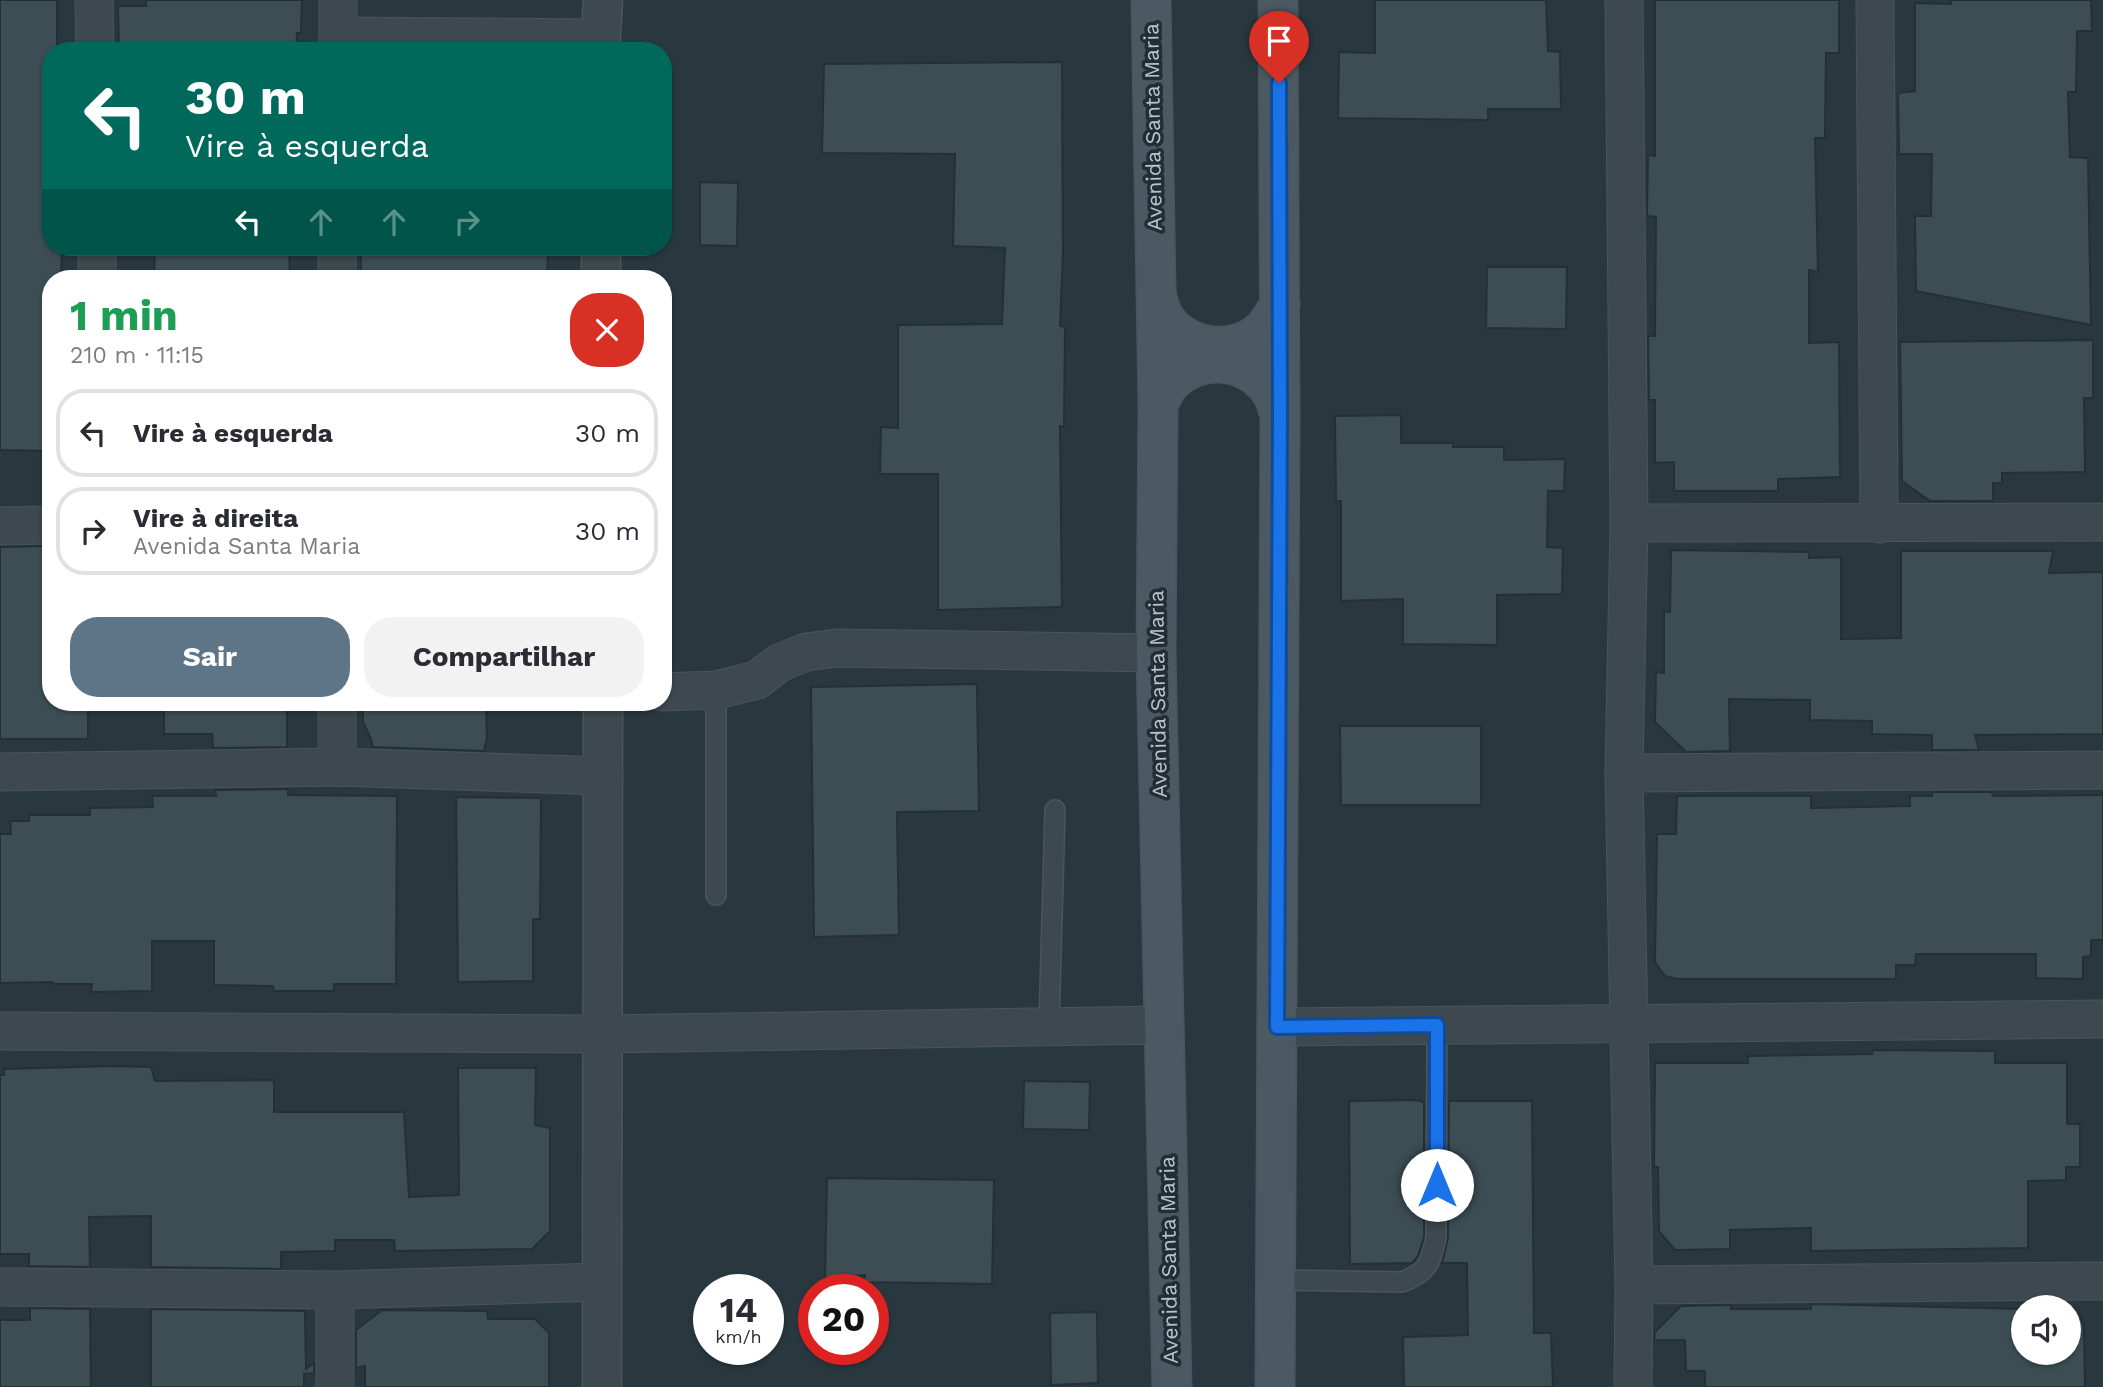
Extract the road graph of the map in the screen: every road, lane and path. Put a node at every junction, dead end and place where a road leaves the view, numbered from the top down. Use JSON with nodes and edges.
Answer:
{"nodes":[{"id":1,"x":94,"y":0,"type":"edge"},
{"id":2,"x":338,"y":0,"type":"edge"},
{"id":3,"x":603,"y":0,"type":"edge"},
{"id":4,"x":1151,"y":0,"type":"edge"},
{"id":5,"x":1278,"y":0,"type":"edge"},
{"id":6,"x":1625,"y":0,"type":"edge"},
{"id":7,"x":1875,"y":0,"type":"edge"},
{"id":8,"x":95,"y":42,"type":"edge"},
{"id":9,"x":338,"y":42,"type":"edge"},
{"id":10,"x":600,"y":42,"type":"edge"},
{"id":11,"x":1156,"y":294,"type":"junction"},
{"id":12,"x":1280,"y":304,"type":"junction"},
{"id":13,"x":1158,"y":405,"type":"junction"},
{"id":14,"x":1280,"y":416,"type":"junction"},
{"id":15,"x":2103,"y":522,"type":"edge"},
{"id":16,"x":1629,"y":523,"type":"junction"},
{"id":17,"x":1879,"y":523,"type":"junction"},
{"id":18,"x":42,"y":525,"type":"edge"},
{"id":19,"x":0,"y":526,"type":"edge"},
{"id":20,"x":1156,"y":653,"type":"junction"},
{"id":21,"x":716,"y":690,"type":"junction"},
{"id":22,"x":672,"y":692,"type":"edge"},
{"id":23,"x":337,"y":711,"type":"edge"},
{"id":24,"x":603,"y":711,"type":"edge"},
{"id":25,"x":337,"y":767,"type":"junction"},
{"id":26,"x":2103,"y":770,"type":"edge"},
{"id":27,"x":0,"y":772,"type":"edge"},
{"id":28,"x":1624,"y":773,"type":"junction"},
{"id":29,"x":604,"y":776,"type":"junction"},
{"id":30,"x":1055,"y":810,"type":"dead end"},
{"id":31,"x":716,"y":895,"type":"dead end"},
{"id":32,"x":2103,"y":1019,"type":"edge"},
{"id":33,"x":1630,"y":1024,"type":"junction"},
{"id":34,"x":1164,"y":1025,"type":"junction"},
{"id":35,"x":1437,"y":1025,"type":"junction"},
{"id":36,"x":1049,"y":1027,"type":"junction"},
{"id":37,"x":1277,"y":1027,"type":"junction"},
{"id":38,"x":0,"y":1031,"type":"edge"},
{"id":39,"x":601,"y":1034,"type":"junction"},
{"id":40,"x":1276,"y":1280,"type":"junction"},
{"id":41,"x":2103,"y":1281,"type":"edge"},
{"id":42,"x":602,"y":1282,"type":"junction"},
{"id":43,"x":1634,"y":1286,"type":"junction"},
{"id":44,"x":0,"y":1287,"type":"edge"},
{"id":45,"x":335,"y":1290,"type":"junction"},
{"id":46,"x":335,"y":1387,"type":"edge"},
{"id":47,"x":602,"y":1387,"type":"edge"},
{"id":48,"x":1172,"y":1387,"type":"edge"},
{"id":49,"x":1275,"y":1387,"type":"edge"},
{"id":50,"x":1633,"y":1387,"type":"edge"}],
"edges":[{"from":1,"to":8,"type":"street"},
{"from":2,"to":9,"type":"street"},
{"from":3,"to":10,"type":"street"},
{"from":4,"to":11,"type":"main road","name":"Avenida Santa Maria"},
{"from":5,"to":12,"type":"main road"},
{"from":6,"to":16,"type":"street"},
{"from":7,"to":17,"type":"street"},
{"from":11,"to":12,"type":"main road"},
{"from":11,"to":13,"type":"main road","name":"Avenida Santa Maria"},
{"from":12,"to":14,"type":"main road"},
{"from":13,"to":14,"type":"main road"},
{"from":13,"to":20,"type":"main road","name":"Avenida Santa Maria"},
{"from":14,"to":37,"type":"main road"},
{"from":15,"to":17,"type":"street"},
{"from":16,"to":17,"type":"street"},
{"from":16,"to":28,"type":"street"},
{"from":18,"to":19,"type":"street"},
{"from":20,"to":21,"type":"street"},
{"from":20,"to":34,"type":"main road","name":"Avenida Santa Maria"},
{"from":21,"to":22,"type":"street"},
{"from":21,"to":31,"type":"lane"},
{"from":23,"to":25,"type":"street"},
{"from":24,"to":29,"type":"street"},
{"from":25,"to":27,"type":"street"},
{"from":25,"to":29,"type":"street"},
{"from":26,"to":28,"type":"street"},
{"from":28,"to":33,"type":"street"},
{"from":29,"to":39,"type":"street"},
{"from":30,"to":36,"type":"lane"},
{"from":32,"to":33,"type":"street"},
{"from":33,"to":35,"type":"street"},
{"from":33,"to":43,"type":"street"},
{"from":34,"to":36,"type":"street"},
{"from":34,"to":48,"type":"main road","name":"Avenida Santa Maria"},
{"from":35,"to":37,"type":"street"},
{"from":35,"to":40,"type":"lane"},
{"from":36,"to":39,"type":"street"},
{"from":37,"to":40,"type":"main road"},
{"from":38,"to":39,"type":"street"},
{"from":39,"to":42,"type":"street"},
{"from":40,"to":49,"type":"main road"},
{"from":41,"to":43,"type":"street"},
{"from":42,"to":45,"type":"street"},
{"from":42,"to":47,"type":"street"},
{"from":43,"to":50,"type":"street"},
{"from":44,"to":45,"type":"street"},
{"from":45,"to":46,"type":"street"}]}
